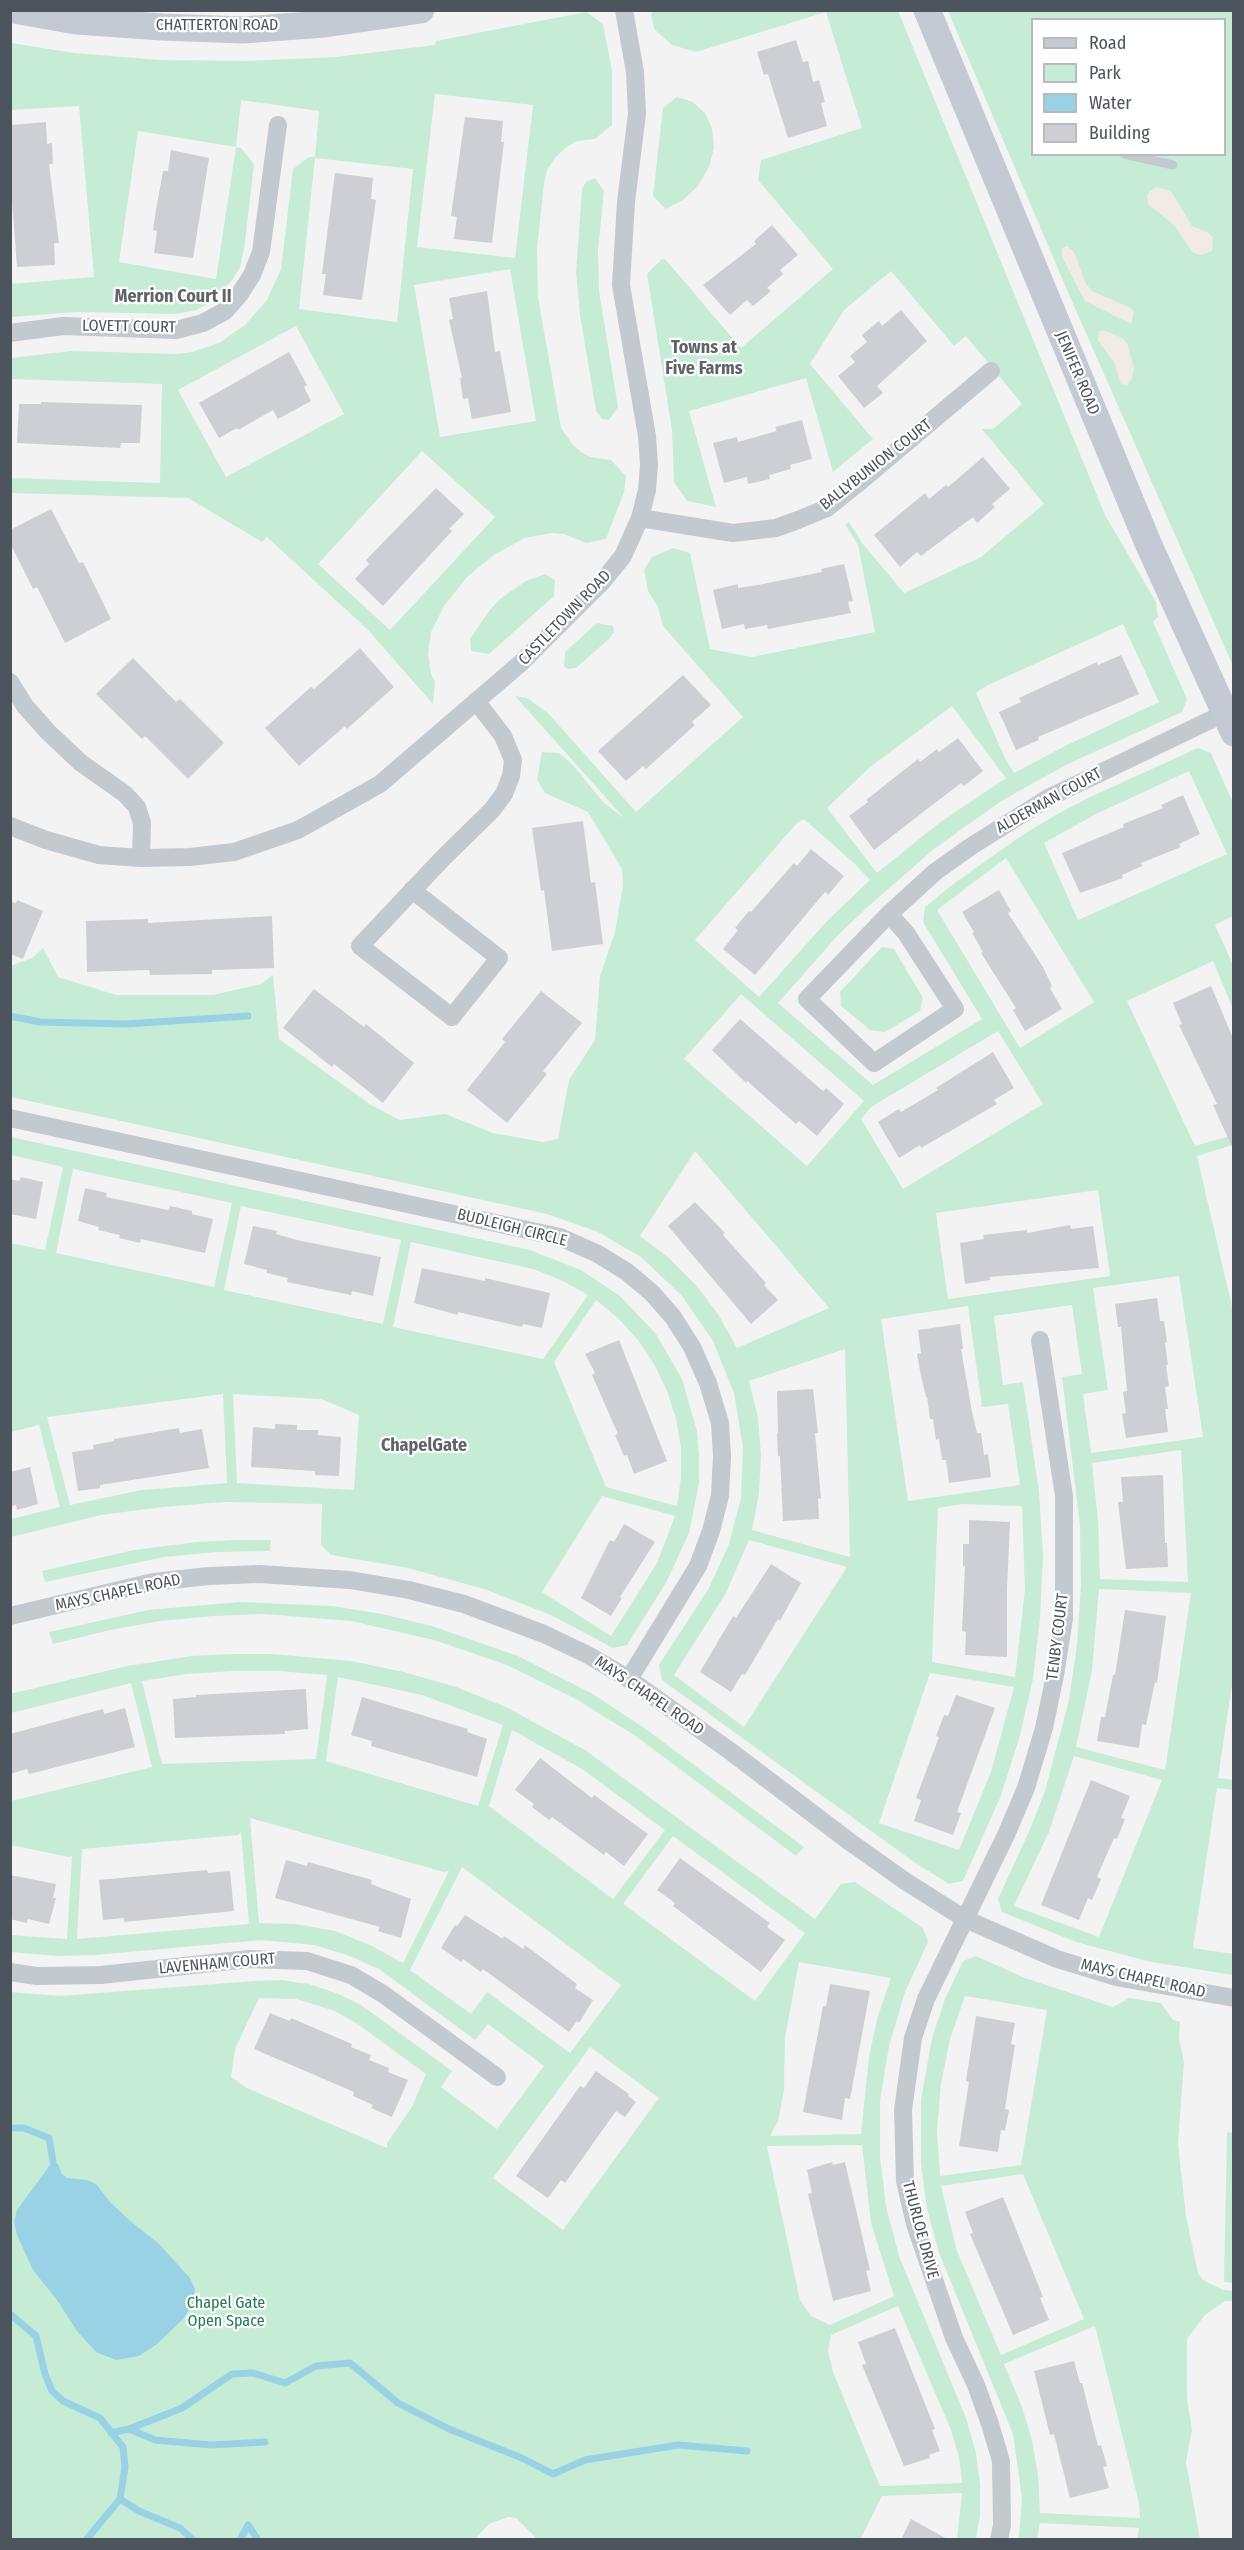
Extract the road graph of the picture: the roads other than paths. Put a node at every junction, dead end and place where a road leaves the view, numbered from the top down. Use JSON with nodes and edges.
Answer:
{"nodes":[{"id":1,"x":14,"y":10,"type":"edge"},
{"id":2,"x":421,"y":10,"type":"edge"},
{"id":3,"x":624,"y":10,"type":"edge"},
{"id":4,"x":927,"y":10,"type":"edge"},
{"id":5,"x":278,"y":124,"type":"dead end"},
{"id":6,"x":1133,"y":156,"type":"edge"},
{"id":7,"x":1173,"y":165,"type":"dead end"},
{"id":8,"x":10,"y":333,"type":"edge"},
{"id":9,"x":991,"y":371,"type":"dead end"},
{"id":10,"x":640,"y":518,"type":"junction"},
{"id":11,"x":10,"y":682,"type":"edge"},
{"id":12,"x":476,"y":701,"type":"junction"},
{"id":13,"x":1229,"y":723,"type":"edge"},
{"id":14,"x":10,"y":826,"type":"edge"},
{"id":15,"x":141,"y":858,"type":"junction"},
{"id":16,"x":412,"y":890,"type":"junction"},
{"id":17,"x":889,"y":914,"type":"junction"},
{"id":18,"x":10,"y":1118,"type":"edge"},
{"id":19,"x":1040,"y":1340,"type":"dead end"},
{"id":20,"x":10,"y":1616,"type":"edge"},
{"id":21,"x":629,"y":1679,"type":"junction"},
{"id":22,"x":965,"y":1919,"type":"junction"},
{"id":23,"x":10,"y":1972,"type":"edge"},
{"id":24,"x":1233,"y":1998,"type":"edge"},
{"id":25,"x":497,"y":2077,"type":"dead end"},
{"id":26,"x":999,"y":2540,"type":"edge"}],
"edges":[{"from":1,"to":2,"type":"street","name":"CHATTERTON ROAD"},
{"from":3,"to":10,"type":"street","name":"CASTLETOWN ROAD"},
{"from":4,"to":13,"type":"street","name":"JENIFER ROAD"},
{"from":5,"to":8,"type":"street","name":"LOVETT COURT"},
{"from":6,"to":7,"type":"lane"},
{"from":9,"to":10,"type":"street","name":"BALLYBUNION COURT"},
{"from":10,"to":12,"type":"street","name":"CASTLETOWN ROAD"},
{"from":11,"to":15,"type":"street"},
{"from":12,"to":15,"type":"street","name":"CASTLETOWN ROAD"},
{"from":12,"to":16,"type":"street"},
{"from":13,"to":17,"type":"street","name":"ALDERMAN COURT"},
{"from":14,"to":15,"type":"street","name":"CASTLETOWN ROAD"},
{"from":16,"to":16,"type":"street"},
{"from":17,"to":17,"type":"street","name":"ALDERMAN COURT"},
{"from":18,"to":21,"type":"street","name":"BUDLEIGH CIRCLE"},
{"from":19,"to":22,"type":"street","name":"TENBY COURT"},
{"from":20,"to":21,"type":"street","name":"MAYS CHAPEL ROAD"},
{"from":21,"to":22,"type":"street","name":"MAYS CHAPEL ROAD"},
{"from":22,"to":24,"type":"street","name":"MAYS CHAPEL ROAD"},
{"from":22,"to":26,"type":"street","name":"THURLOE DRIVE"},
{"from":23,"to":25,"type":"street","name":"LAVENHAM COURT"}]}
